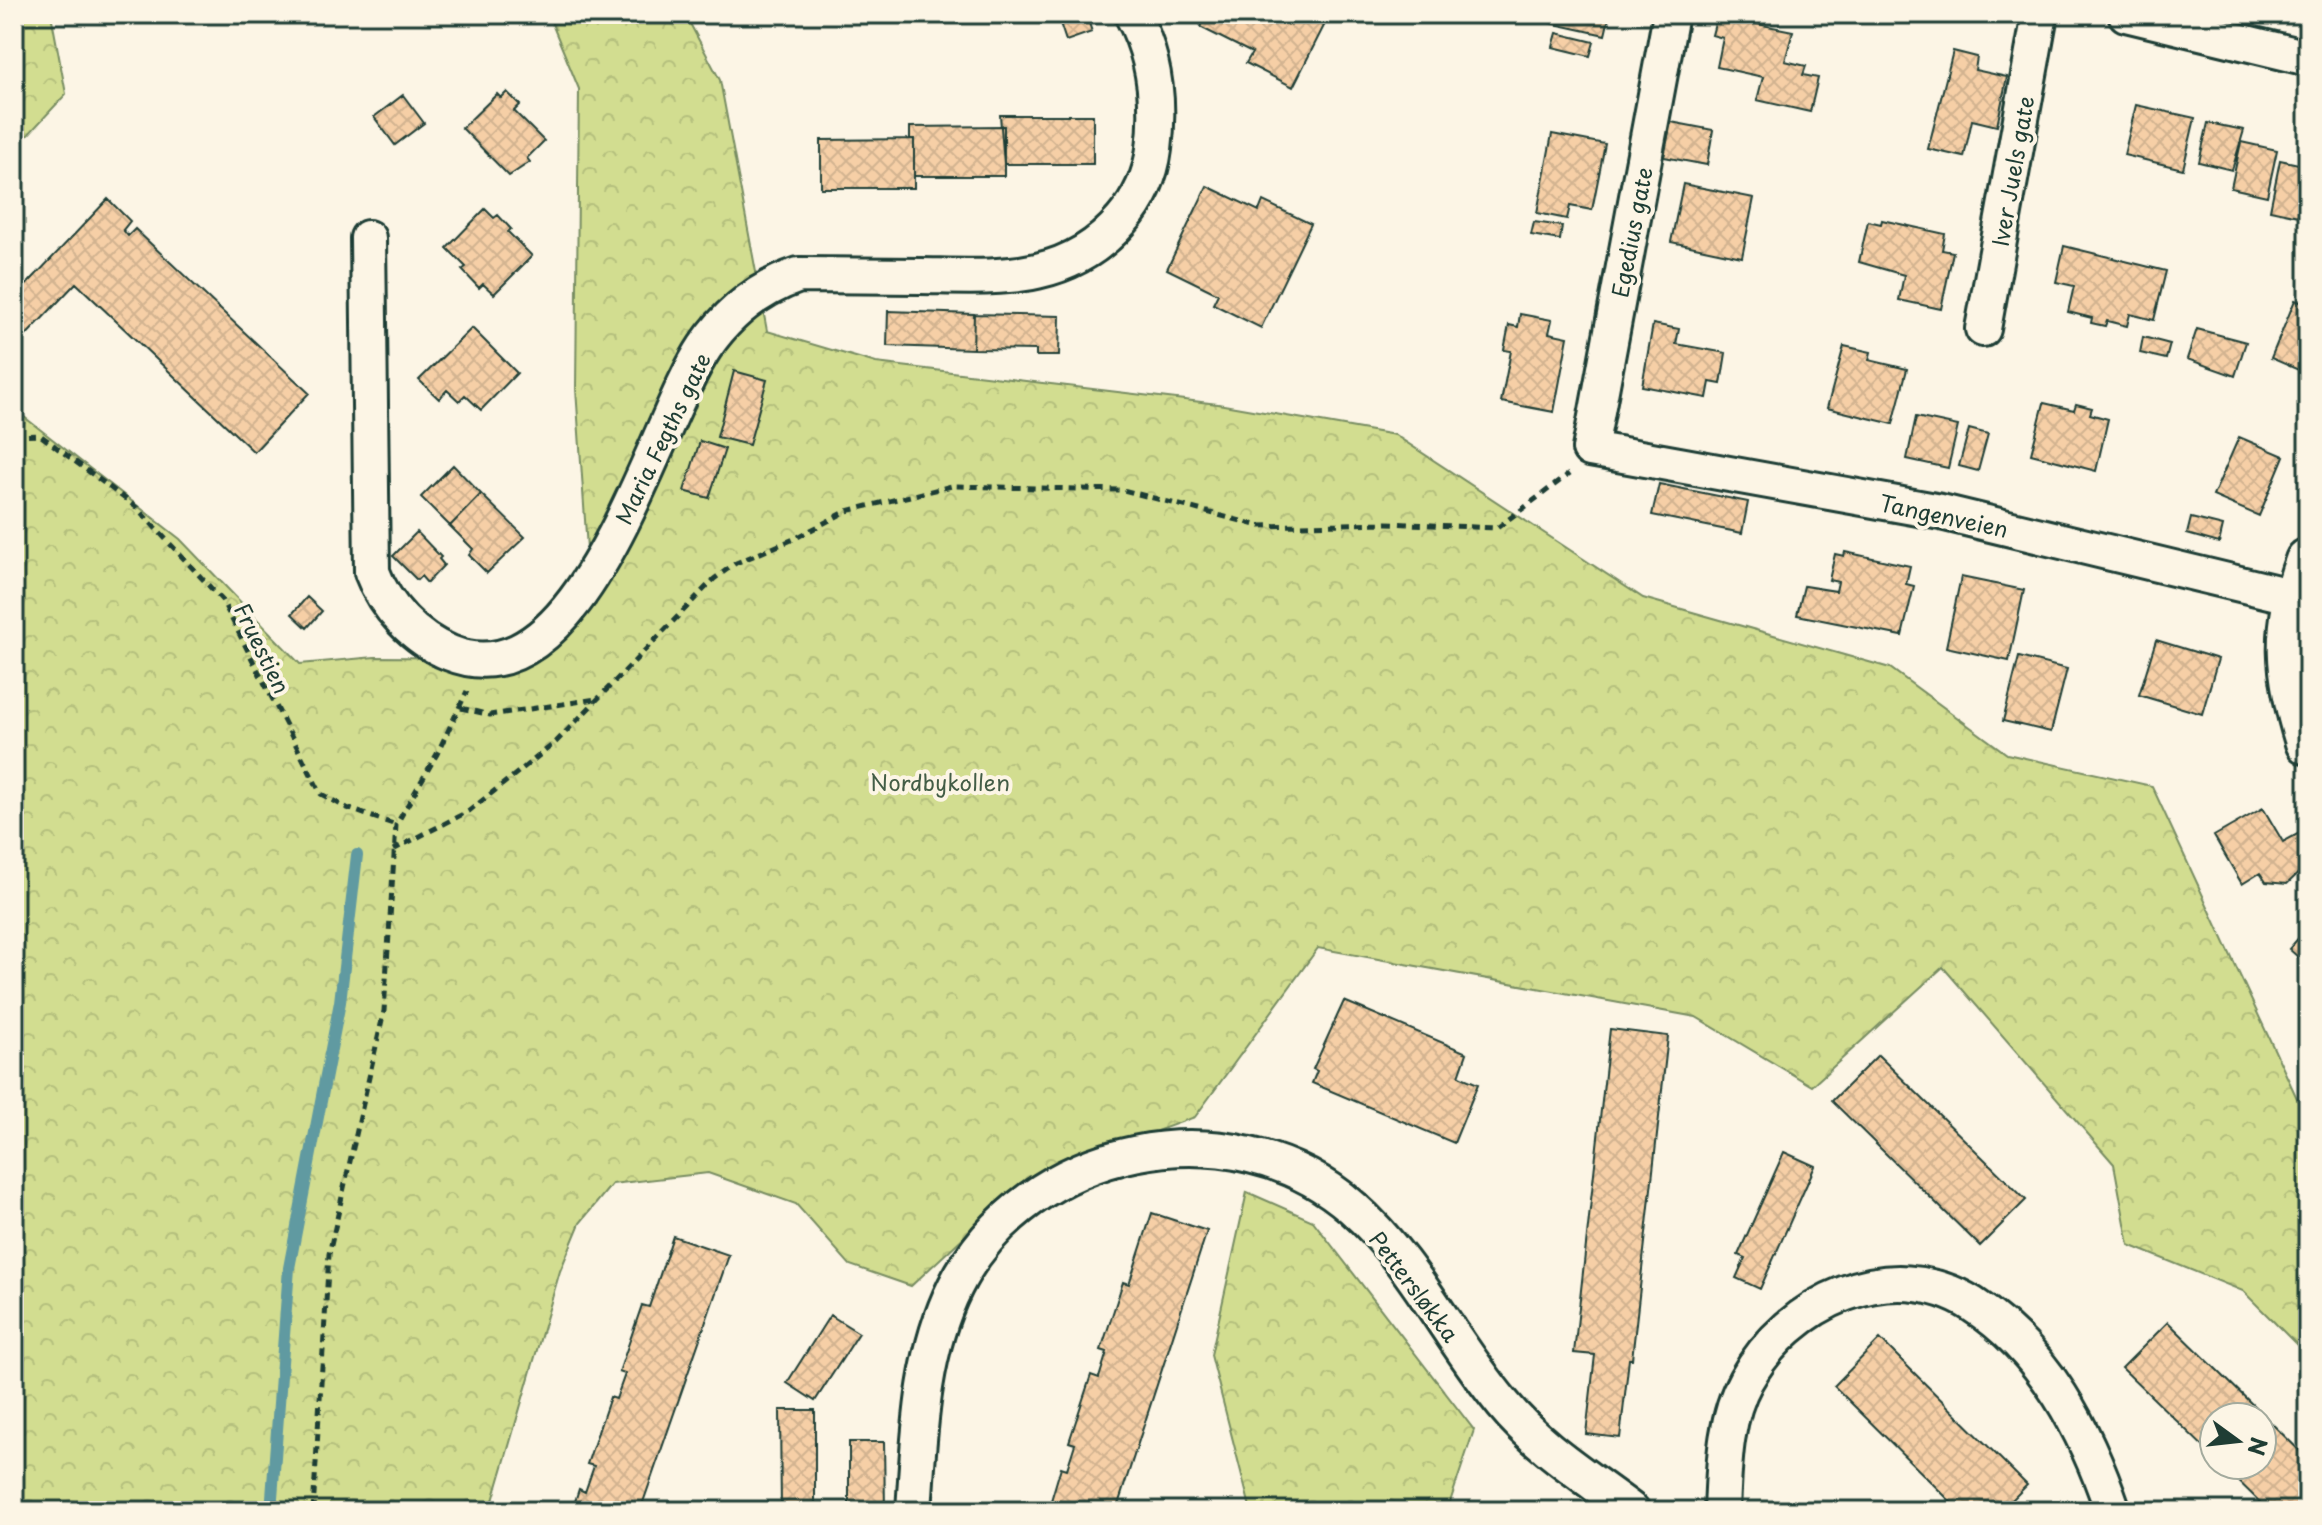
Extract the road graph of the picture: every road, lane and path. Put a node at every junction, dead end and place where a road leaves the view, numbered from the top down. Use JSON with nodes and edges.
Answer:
{"nodes":[{"id":1,"x":1132,"y":14,"type":"edge"},
{"id":2,"x":1671,"y":14,"type":"edge"},
{"id":3,"x":2040,"y":14,"type":"edge"},
{"id":4,"x":2126,"y":14,"type":"edge"},
{"id":5,"x":2308,"y":58,"type":"edge"},
{"id":6,"x":368,"y":238,"type":"dead end"},
{"id":7,"x":1983,"y":329,"type":"dead end"},
{"id":8,"x":14,"y":436,"type":"edge"},
{"id":9,"x":1590,"y":449,"type":"junction"},
{"id":10,"x":2301,"y":579,"type":"edge"},
{"id":11,"x":478,"y":660,"type":"junction"},
{"id":12,"x":597,"y":699,"type":"junction"},
{"id":13,"x":461,"y":708,"type":"junction"},
{"id":14,"x":2308,"y":742,"type":"edge"},
{"id":15,"x":396,"y":825,"type":"junction"},
{"id":16,"x":393,"y":850,"type":"junction"},
{"id":17,"x":313,"y":1511,"type":"edge"},
{"id":18,"x":914,"y":1511,"type":"edge"},
{"id":19,"x":1632,"y":1511,"type":"edge"},
{"id":20,"x":1722,"y":1511,"type":"edge"},
{"id":21,"x":2113,"y":1511,"type":"edge"}],
"edges":[{"from":1,"to":11,"type":"street","name":"Maria Fegths gate"},
{"from":2,"to":9,"type":"street","name":"Egedius gate"},
{"from":3,"to":7,"type":"street","name":"Iver Juels gate"},
{"from":4,"to":5,"type":"street"},
{"from":6,"to":11,"type":"street","name":"Maria Fegths gate"},
{"from":8,"to":15,"type":"path","name":"Fruestien"},
{"from":9,"to":10,"type":"street","name":"Tangenveien"},
{"from":9,"to":12,"type":"path"},
{"from":10,"to":14,"type":"main road"},
{"from":11,"to":13,"type":"path"},
{"from":12,"to":13,"type":"path"},
{"from":12,"to":16,"type":"path"},
{"from":13,"to":15,"type":"path"},
{"from":15,"to":16,"type":"path"},
{"from":16,"to":17,"type":"path"},
{"from":18,"to":19,"type":"street","name":"Pettersløkka"},
{"from":20,"to":21,"type":"street"}]}
